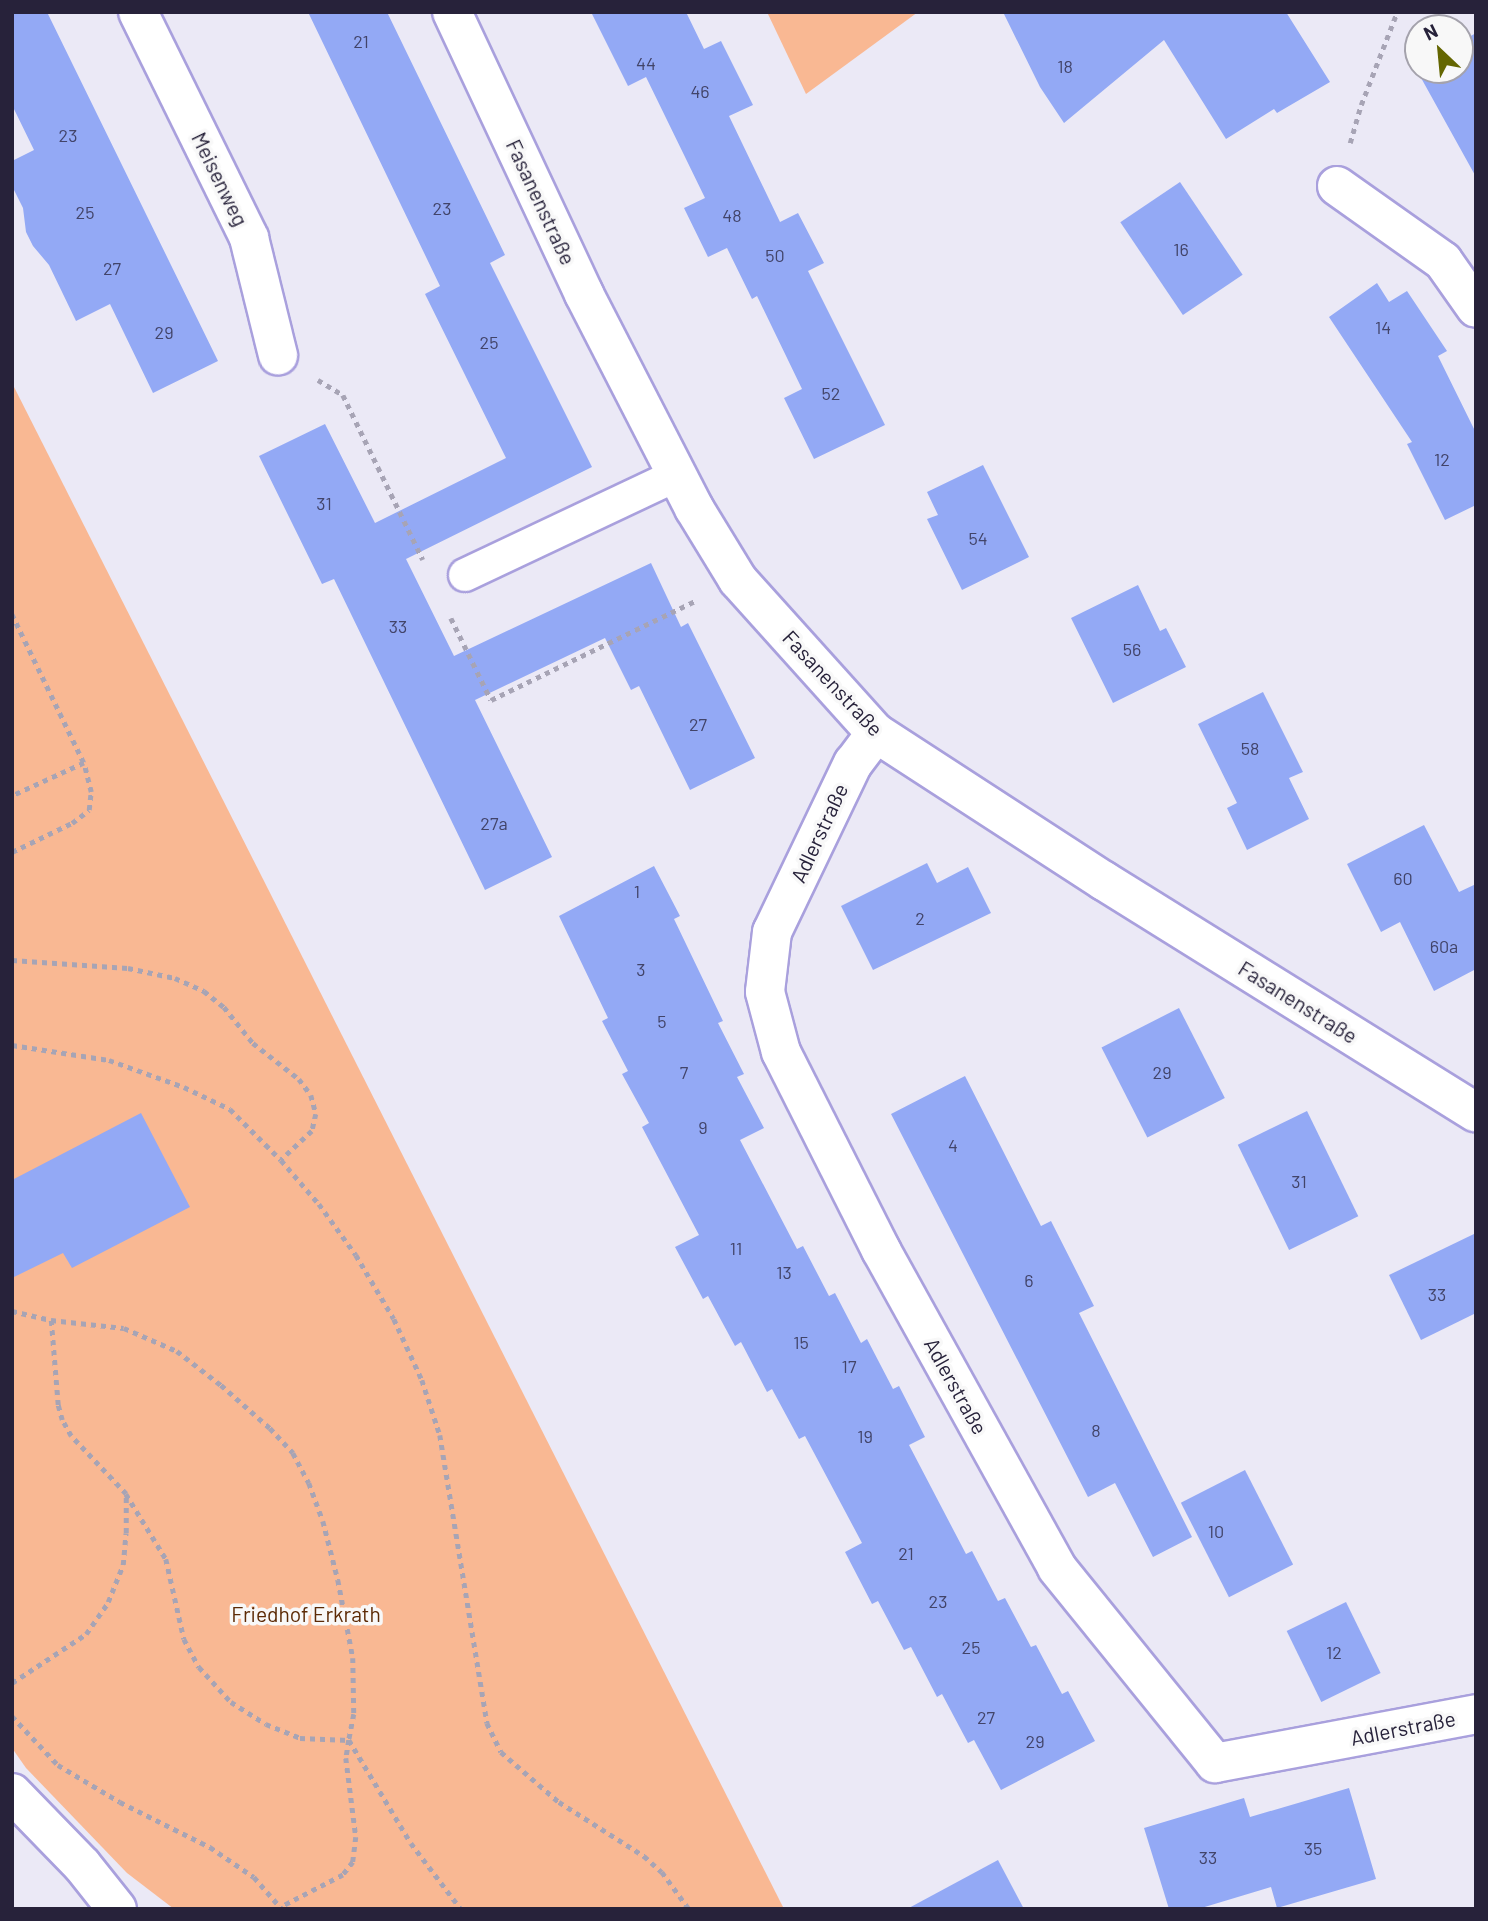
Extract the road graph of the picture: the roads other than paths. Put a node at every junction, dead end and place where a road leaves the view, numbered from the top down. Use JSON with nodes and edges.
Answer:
{"nodes":[{"id":1,"x":138,"y":12,"type":"edge"},
{"id":2,"x":452,"y":12,"type":"edge"},
{"id":3,"x":1337,"y":186,"type":"road end"},
{"id":4,"x":1476,"y":308,"type":"edge"},
{"id":5,"x":278,"y":355,"type":"dead end"},
{"id":6,"x":677,"y":475,"type":"junction"},
{"id":7,"x":465,"y":575,"type":"dead end"},
{"id":8,"x":876,"y":733,"type":"junction"},
{"id":9,"x":1476,"y":1113,"type":"edge"},
{"id":10,"x":1476,"y":1714,"type":"edge"},
{"id":11,"x":12,"y":1793,"type":"edge"},
{"id":12,"x":117,"y":1909,"type":"edge"}],
"edges":[{"from":1,"to":5,"type":"street","name":"Meisenweg"},
{"from":2,"to":6,"type":"street","name":"Fasanenstraße"},
{"from":3,"to":4,"type":"street"},
{"from":6,"to":7,"type":"lane"},
{"from":6,"to":8,"type":"street","name":"Fasanenstraße"},
{"from":8,"to":9,"type":"street","name":"Fasanenstraße"},
{"from":8,"to":10,"type":"street","name":"Adlerstraße"},
{"from":11,"to":12,"type":"street"}]}
